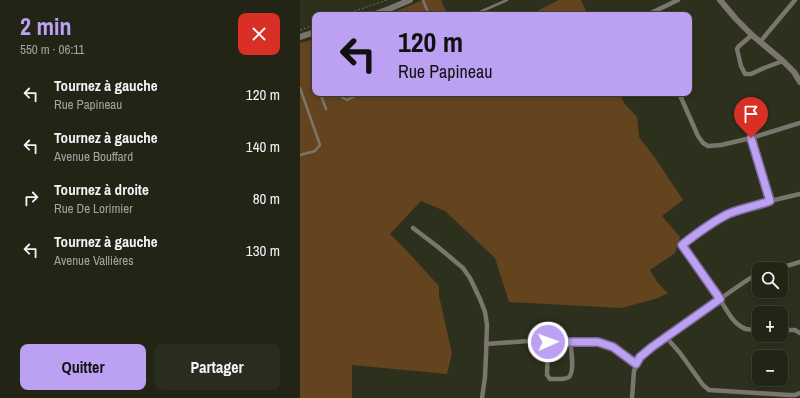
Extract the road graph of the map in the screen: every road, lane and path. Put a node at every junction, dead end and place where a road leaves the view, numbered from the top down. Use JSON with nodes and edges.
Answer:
{"nodes":[{"id":1,"x":386,"y":0,"type":"edge"},
{"id":2,"x":410,"y":0,"type":"edge"},
{"id":3,"x":423,"y":0,"type":"edge"},
{"id":4,"x":506,"y":0,"type":"edge"},
{"id":5,"x":678,"y":0,"type":"edge"},
{"id":6,"x":720,"y":0,"type":"edge"},
{"id":7,"x":795,"y":0,"type":"edge"},
{"id":8,"x":352,"y":12,"type":"edge"},
{"id":9,"x":380,"y":12,"type":"edge"},
{"id":10,"x":428,"y":12,"type":"edge"},
{"id":11,"x":480,"y":12,"type":"edge"},
{"id":12,"x":653,"y":12,"type":"edge"},
{"id":13,"x":312,"y":26,"type":"edge"},
{"id":14,"x":300,"y":30,"type":"edge"},
{"id":15,"x":312,"y":35,"type":"edge"},
{"id":16,"x":752,"y":35,"type":"junction"},
{"id":17,"x":300,"y":37,"type":"edge"},
{"id":18,"x":760,"y":42,"type":"junction"},
{"id":19,"x":783,"y":61,"type":"junction"},
{"id":20,"x":800,"y":82,"type":"edge"},
{"id":21,"x":300,"y":88,"type":"edge"},
{"id":22,"x":321,"y":96,"type":"edge"},
{"id":23,"x":342,"y":96,"type":"edge"},
{"id":24,"x":355,"y":96,"type":"edge"},
{"id":25,"x":680,"y":96,"type":"edge"},
{"id":26,"x":326,"y":109,"type":"dead end"},
{"id":27,"x":800,"y":123,"type":"edge"},
{"id":28,"x":751,"y":138,"type":"junction"},
{"id":29,"x":300,"y":155,"type":"edge"},
{"id":30,"x":800,"y":194,"type":"edge"},
{"id":31,"x":770,"y":201,"type":"junction"},
{"id":32,"x":413,"y":228,"type":"dead end"},
{"id":33,"x":800,"y":262,"type":"edge"},
{"id":34,"x":788,"y":266,"type":"edge"},
{"id":35,"x":752,"y":277,"type":"edge"},
{"id":36,"x":720,"y":299,"type":"junction"},
{"id":37,"x":752,"y":329,"type":"edge"},
{"id":38,"x":788,"y":330,"type":"edge"},
{"id":39,"x":800,"y":333,"type":"edge"},
{"id":40,"x":666,"y":337,"type":"junction"},
{"id":41,"x":570,"y":341,"type":"junction"},
{"id":42,"x":548,"y":342,"type":"junction"},
{"id":43,"x":486,"y":344,"type":"junction"},
{"id":44,"x":636,"y":364,"type":"junction"},
{"id":45,"x":800,"y":393,"type":"edge"},
{"id":46,"x":482,"y":398,"type":"edge"},
{"id":47,"x":632,"y":398,"type":"edge"}],
"edges":[{"from":1,"to":8,"type":"path"},
{"from":2,"to":9,"type":"street"},
{"from":3,"to":10,"type":"lane"},
{"from":4,"to":11,"type":"lane"},
{"from":5,"to":12,"type":"street"},
{"from":6,"to":16,"type":"street"},
{"from":7,"to":18,"type":"street"},
{"from":13,"to":14,"type":"path"},
{"from":15,"to":17,"type":"street"},
{"from":16,"to":18,"type":"street"},
{"from":16,"to":19,"type":"street"},
{"from":18,"to":19,"type":"street"},
{"from":19,"to":20,"type":"street"},
{"from":21,"to":29,"type":"lane"},
{"from":22,"to":26,"type":"lane"},
{"from":23,"to":24,"type":"lane"},
{"from":25,"to":28,"type":"street"},
{"from":27,"to":28,"type":"street"},
{"from":28,"to":31,"type":"street"},
{"from":30,"to":31,"type":"street"},
{"from":31,"to":36,"type":"street"},
{"from":32,"to":43,"type":"street"},
{"from":33,"to":34,"type":"street"},
{"from":35,"to":36,"type":"street"},
{"from":36,"to":37,"type":"street"},
{"from":36,"to":40,"type":"street"},
{"from":38,"to":39,"type":"street"},
{"from":40,"to":44,"type":"street"},
{"from":40,"to":45,"type":"street"},
{"from":41,"to":42,"type":"street"},
{"from":41,"to":42,"type":"street"},
{"from":41,"to":44,"type":"street"},
{"from":42,"to":43,"type":"street"},
{"from":43,"to":46,"type":"street"},
{"from":44,"to":47,"type":"street"}]}
